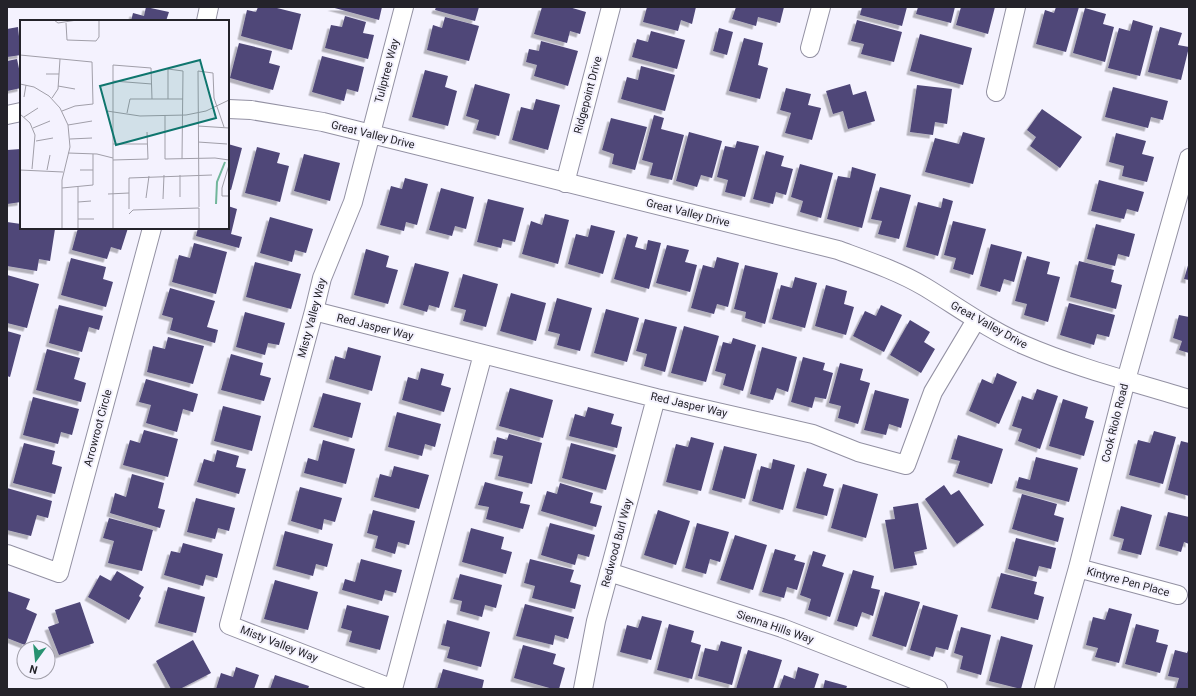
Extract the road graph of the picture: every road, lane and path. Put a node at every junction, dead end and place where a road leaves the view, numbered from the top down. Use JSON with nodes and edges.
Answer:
{"nodes":[{"id":1,"x":209,"y":7,"type":"edge"},
{"id":2,"x":404,"y":7,"type":"edge"},
{"id":3,"x":611,"y":7,"type":"edge"},
{"id":4,"x":821,"y":7,"type":"edge"},
{"id":5,"x":1016,"y":7,"type":"edge"},
{"id":6,"x":206,"y":20,"type":"edge"},
{"id":7,"x":810,"y":48,"type":"dead end"},
{"id":8,"x":996,"y":92,"type":"dead end"},
{"id":9,"x":229,"y":108,"type":"edge"},
{"id":10,"x":20,"y":112,"type":"edge"},
{"id":11,"x":7,"y":115,"type":"edge"},
{"id":12,"x":371,"y":135,"type":"junction"},
{"id":13,"x":1189,"y":158,"type":"edge"},
{"id":14,"x":565,"y":183,"type":"junction"},
{"id":15,"x":1185,"y":187,"type":"edge"},
{"id":16,"x":152,"y":229,"type":"edge"},
{"id":17,"x":314,"y":311,"type":"junction"},
{"id":18,"x":976,"y":320,"type":"junction"},
{"id":19,"x":483,"y":354,"type":"junction"},
{"id":20,"x":1126,"y":380,"type":"junction"},
{"id":21,"x":656,"y":398,"type":"junction"},
{"id":22,"x":1189,"y":399,"type":"edge"},
{"id":23,"x":7,"y":554,"type":"edge"},
{"id":24,"x":1078,"y":568,"type":"junction"},
{"id":25,"x":609,"y":572,"type":"junction"},
{"id":26,"x":1178,"y":595,"type":"dead end"},
{"id":27,"x":584,"y":689,"type":"edge"},
{"id":28,"x":938,"y":689,"type":"edge"},
{"id":29,"x":1044,"y":689,"type":"edge"}],
"edges":[{"from":1,"to":6,"type":"street"},
{"from":2,"to":12,"type":"street","name":"Tuliptree Way"},
{"from":3,"to":14,"type":"street","name":"Ridgepoint Drive"},
{"from":4,"to":7,"type":"street"},
{"from":5,"to":8,"type":"street"},
{"from":9,"to":12,"type":"street","name":"Great Valley Drive"},
{"from":10,"to":11,"type":"street"},
{"from":12,"to":14,"type":"street","name":"Great Valley Drive"},
{"from":12,"to":17,"type":"street","name":"Misty Valley Way"},
{"from":13,"to":15,"type":"street","name":"Cook Riolo Road"},
{"from":14,"to":18,"type":"street","name":"Great Valley Drive"},
{"from":15,"to":20,"type":"street","name":"Cook Riolo Road"},
{"from":16,"to":23,"type":"street","name":"Arrowroot Circle"},
{"from":17,"to":19,"type":"street","name":"Red Jasper Way"},
{"from":17,"to":19,"type":"street","name":"Misty Valley Way"},
{"from":18,"to":20,"type":"street","name":"Great Valley Drive"},
{"from":18,"to":21,"type":"street","name":"Red Jasper Way"},
{"from":19,"to":21,"type":"street","name":"Red Jasper Way"},
{"from":20,"to":22,"type":"street","name":"Great Valley Drive"},
{"from":20,"to":24,"type":"street","name":"Cook Riolo Road"},
{"from":21,"to":25,"type":"street","name":"Redwood Burl Way"},
{"from":24,"to":26,"type":"street","name":"Kintyre Pen Place"},
{"from":24,"to":29,"type":"street","name":"Cook Riolo Road"},
{"from":25,"to":27,"type":"street","name":"Redwood Burl Way"},
{"from":25,"to":28,"type":"street","name":"Sienna Hills Way"}]}
